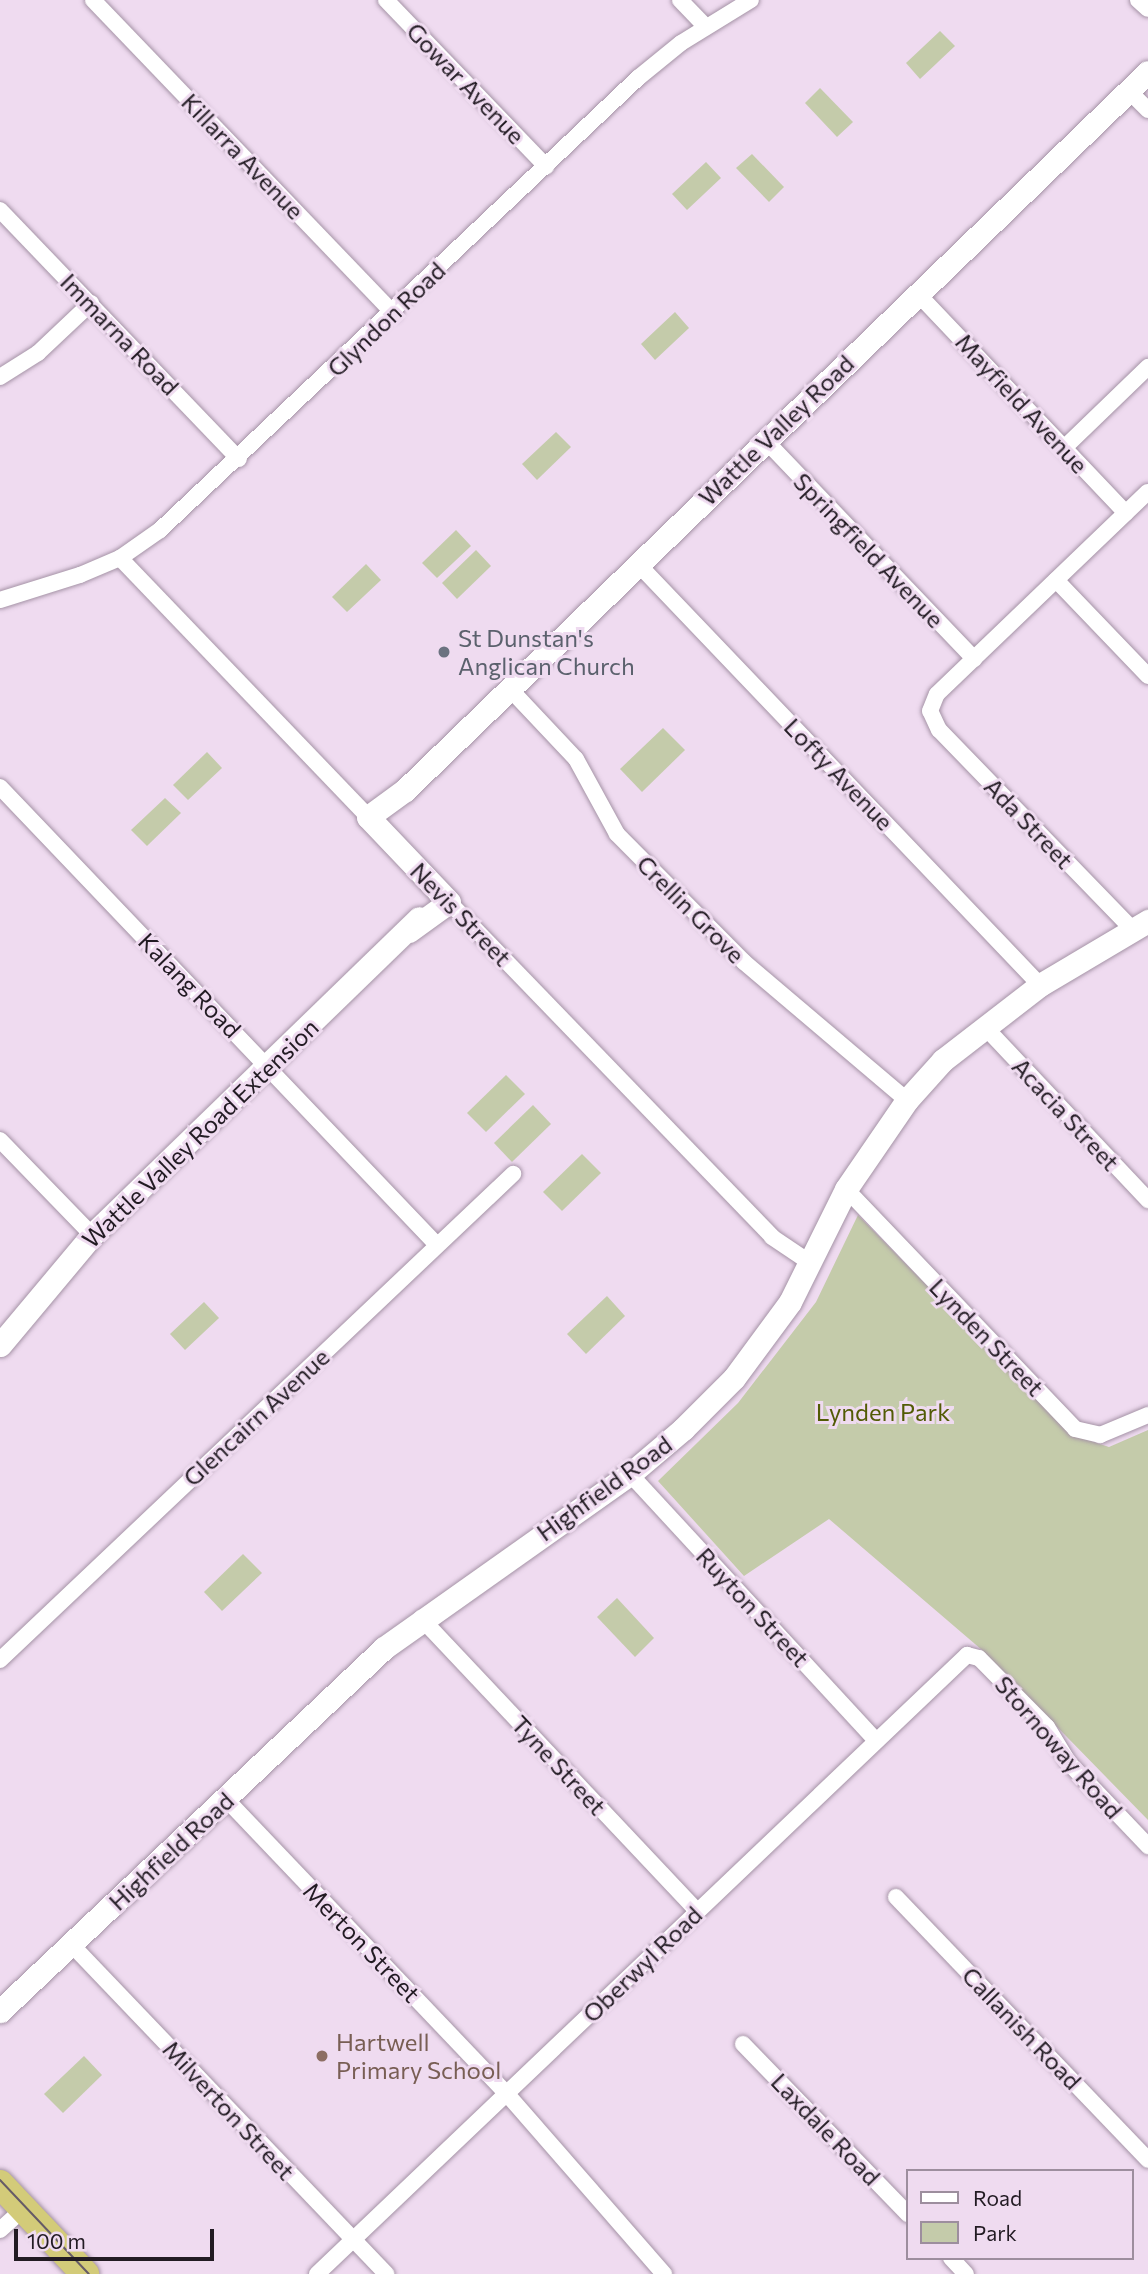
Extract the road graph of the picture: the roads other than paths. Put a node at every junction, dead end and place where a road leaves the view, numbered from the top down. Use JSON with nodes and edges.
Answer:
{"nodes":[{"id":1,"x":93,"y":0,"type":"edge"},
{"id":2,"x":386,"y":0,"type":"edge"},
{"id":3,"x":680,"y":0,"type":"edge"},
{"id":4,"x":751,"y":0,"type":"edge"},
{"id":5,"x":706,"y":27,"type":"junction"},
{"id":6,"x":1148,"y":72,"type":"edge"},
{"id":7,"x":1129,"y":91,"type":"junction"},
{"id":8,"x":1148,"y":110,"type":"edge"},
{"id":9,"x":545,"y":166,"type":"junction"},
{"id":10,"x":0,"y":209,"type":"edge"},
{"id":11,"x":918,"y":294,"type":"junction"},
{"id":12,"x":91,"y":303,"type":"junction"},
{"id":13,"x":393,"y":313,"type":"junction"},
{"id":14,"x":1148,"y":367,"type":"edge"},
{"id":15,"x":0,"y":377,"type":"edge"},
{"id":16,"x":765,"y":440,"type":"junction"},
{"id":17,"x":1064,"y":448,"type":"junction"},
{"id":18,"x":239,"y":459,"type":"junction"},
{"id":19,"x":1148,"y":492,"type":"edge"},
{"id":20,"x":1126,"y":513,"type":"junction"},
{"id":21,"x":120,"y":558,"type":"junction"},
{"id":22,"x":638,"y":564,"type":"junction"},
{"id":23,"x":1056,"y":580,"type":"junction"},
{"id":24,"x":0,"y":600,"type":"edge"},
{"id":25,"x":974,"y":659,"type":"junction"},
{"id":26,"x":1148,"y":676,"type":"edge"},
{"id":27,"x":510,"y":689,"type":"junction"},
{"id":28,"x":0,"y":787,"type":"edge"},
{"id":29,"x":373,"y":822,"type":"junction"},
{"id":30,"x":445,"y":897,"type":"junction"},
{"id":31,"x":1141,"y":926,"type":"edge"},
{"id":32,"x":1040,"y":985,"type":"junction"},
{"id":33,"x":985,"y":1027,"type":"junction"},
{"id":34,"x":269,"y":1067,"type":"junction"},
{"id":35,"x":907,"y":1100,"type":"junction"},
{"id":36,"x":0,"y":1140,"type":"edge"},
{"id":37,"x":513,"y":1174,"type":"dead end"},
{"id":38,"x":846,"y":1189,"type":"junction"},
{"id":39,"x":1148,"y":1200,"type":"edge"},
{"id":40,"x":92,"y":1235,"type":"junction"},
{"id":41,"x":437,"y":1245,"type":"junction"},
{"id":42,"x":809,"y":1262,"type":"junction"},
{"id":43,"x":0,"y":1345,"type":"edge"},
{"id":44,"x":1148,"y":1415,"type":"edge"},
{"id":45,"x":630,"y":1474,"type":"junction"},
{"id":46,"x":421,"y":1618,"type":"junction"},
{"id":47,"x":967,"y":1655,"type":"joint"},
{"id":48,"x":0,"y":1660,"type":"edge"},
{"id":49,"x":876,"y":1741,"type":"junction"},
{"id":50,"x":226,"y":1799,"type":"junction"},
{"id":51,"x":1148,"y":1846,"type":"edge"},
{"id":52,"x":896,"y":1897,"type":"dead end"},
{"id":53,"x":697,"y":1911,"type":"junction"},
{"id":54,"x":72,"y":1945,"type":"junction"},
{"id":55,"x":0,"y":2011,"type":"edge"},
{"id":56,"x":743,"y":2044,"type":"dead end"},
{"id":57,"x":507,"y":2094,"type":"junction"},
{"id":58,"x":1148,"y":2160,"type":"edge"},
{"id":59,"x":0,"y":2185,"type":"edge"},
{"id":60,"x":23,"y":2209,"type":"junction"},
{"id":61,"x":906,"y":2212,"type":"edge"},
{"id":62,"x":0,"y":2230,"type":"edge"},
{"id":63,"x":352,"y":2240,"type":"junction"},
{"id":64,"x":953,"y":2260,"type":"edge"},
{"id":65,"x":85,"y":2274,"type":"edge"},
{"id":66,"x":317,"y":2274,"type":"edge"},
{"id":67,"x":386,"y":2274,"type":"edge"},
{"id":68,"x":664,"y":2274,"type":"edge"},
{"id":69,"x":966,"y":2274,"type":"edge"}],
"edges":[{"from":1,"to":13,"type":"street","name":"Killarra Avenue"},
{"from":2,"to":9,"type":"street","name":"Gowar Avenue"},
{"from":3,"to":5,"type":"street"},
{"from":4,"to":5,"type":"street","name":"Glyndon Road"},
{"from":5,"to":9,"type":"street","name":"Glyndon Road"},
{"from":6,"to":7,"type":"street","name":"Wattle Valley Road"},
{"from":7,"to":8,"type":"street"},
{"from":7,"to":11,"type":"street","name":"Wattle Valley Road"},
{"from":9,"to":13,"type":"street","name":"Glyndon Road"},
{"from":10,"to":12,"type":"street","name":"Immarna Road"},
{"from":11,"to":16,"type":"street","name":"Wattle Valley Road"},
{"from":11,"to":17,"type":"street","name":"Mayfield Avenue"},
{"from":12,"to":15,"type":"street"},
{"from":12,"to":18,"type":"street","name":"Immarna Road"},
{"from":13,"to":18,"type":"street","name":"Glyndon Road"},
{"from":14,"to":17,"type":"street"},
{"from":16,"to":22,"type":"street","name":"Wattle Valley Road"},
{"from":16,"to":25,"type":"street","name":"Springfield Avenue"},
{"from":17,"to":20,"type":"street","name":"Mayfield Avenue"},
{"from":18,"to":21,"type":"street","name":"Glyndon Road"},
{"from":19,"to":20,"type":"street"},
{"from":20,"to":23,"type":"street"},
{"from":21,"to":24,"type":"street","name":"Glyndon Road"},
{"from":21,"to":29,"type":"street","name":"Nevis Street"},
{"from":22,"to":27,"type":"street","name":"Wattle Valley Road"},
{"from":22,"to":32,"type":"street","name":"Lofty Avenue"},
{"from":23,"to":25,"type":"street"},
{"from":23,"to":26,"type":"street"},
{"from":25,"to":31,"type":"street","name":"Ada Street"},
{"from":27,"to":29,"type":"street","name":"Wattle Valley Road"},
{"from":27,"to":35,"type":"street","name":"Crellin Grove"},
{"from":28,"to":34,"type":"street","name":"Kalang Road"},
{"from":29,"to":30,"type":"street","name":"Nevis Street"},
{"from":30,"to":34,"type":"street","name":"Wattle Valley Road Extension"},
{"from":30,"to":42,"type":"street","name":"Nevis Street"},
{"from":31,"to":32,"type":"street","name":"Highfield Road"},
{"from":32,"to":33,"type":"street","name":"Highfield Road"},
{"from":33,"to":35,"type":"street","name":"Highfield Road"},
{"from":33,"to":39,"type":"street","name":"Acacia Street"},
{"from":34,"to":40,"type":"street","name":"Wattle Valley Road Extension"},
{"from":34,"to":41,"type":"street","name":"Kalang Road"},
{"from":35,"to":38,"type":"street","name":"Highfield Road"},
{"from":36,"to":40,"type":"street"},
{"from":37,"to":41,"type":"street","name":"Glencairn Avenue"},
{"from":38,"to":42,"type":"street","name":"Highfield Road"},
{"from":38,"to":44,"type":"street","name":"Lynden Street"},
{"from":40,"to":43,"type":"street","name":"Wattle Valley Road Extension"},
{"from":41,"to":48,"type":"street","name":"Glencairn Avenue"},
{"from":42,"to":45,"type":"street","name":"Highfield Road"},
{"from":45,"to":46,"type":"street","name":"Highfield Road"},
{"from":45,"to":49,"type":"street","name":"Ruyton Street"},
{"from":46,"to":50,"type":"street","name":"Highfield Road"},
{"from":46,"to":53,"type":"street","name":"Tyne Street"},
{"from":47,"to":49,"type":"street","name":"Oberwyl Road"},
{"from":47,"to":51,"type":"street","name":"Stornoway Road"},
{"from":49,"to":53,"type":"street","name":"Oberwyl Road"},
{"from":50,"to":54,"type":"street","name":"Highfield Road"},
{"from":50,"to":57,"type":"street","name":"Merton Street"},
{"from":52,"to":58,"type":"street","name":"Callanish Road"},
{"from":53,"to":57,"type":"street","name":"Oberwyl Road"},
{"from":54,"to":55,"type":"street","name":"Highfield Road"},
{"from":54,"to":63,"type":"street","name":"Milverton Street"},
{"from":56,"to":61,"type":"street","name":"Laxdale Road"},
{"from":57,"to":63,"type":"street","name":"Oberwyl Road"},
{"from":57,"to":68,"type":"street","name":"Merton Street"},
{"from":59,"to":60,"type":"highway"},
{"from":60,"to":62,"type":"street"},
{"from":60,"to":65,"type":"highway"},
{"from":63,"to":66,"type":"street","name":"Oberwyl Road"},
{"from":63,"to":67,"type":"street","name":"Milverton Street"},
{"from":64,"to":69,"type":"street"}]}
